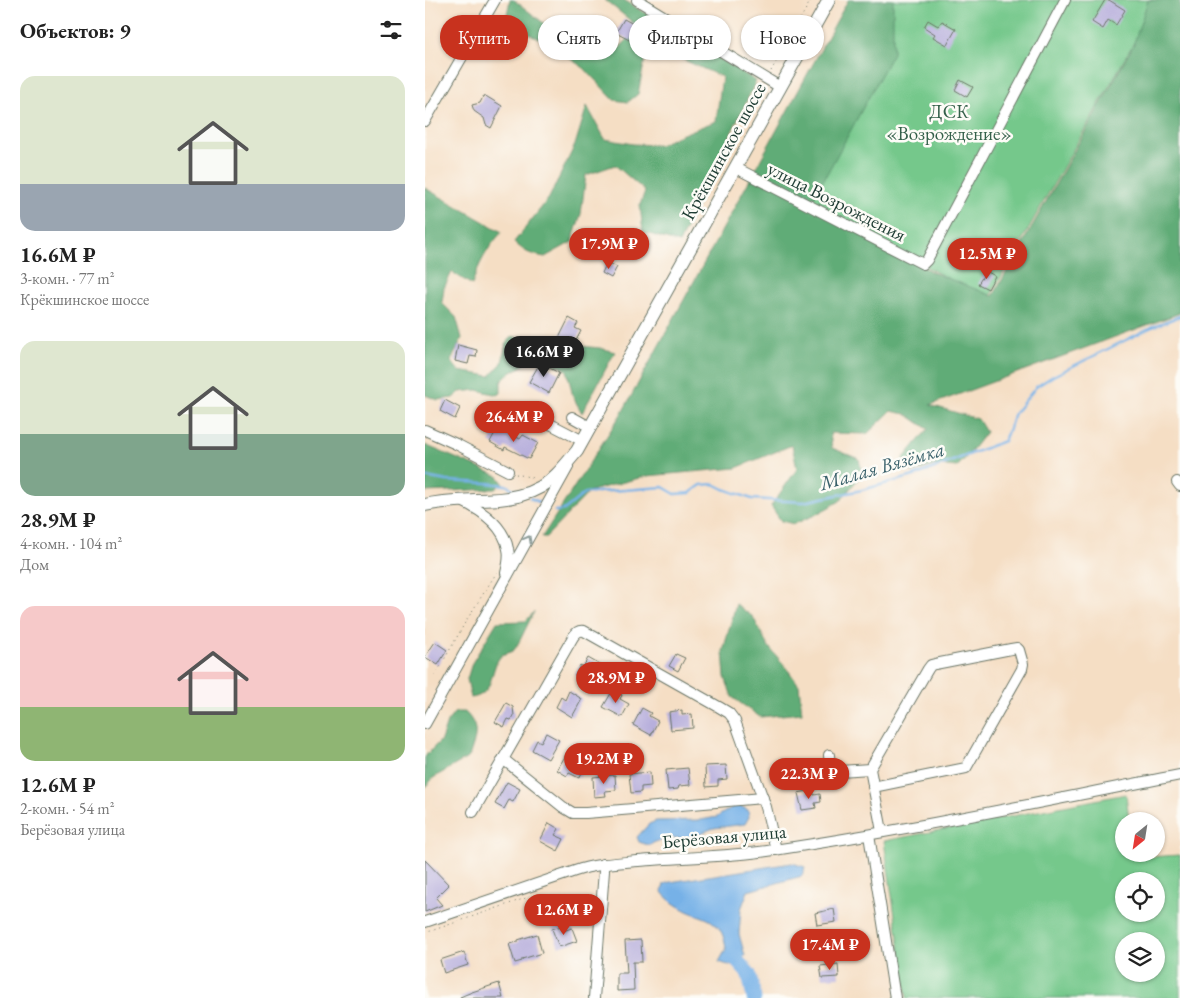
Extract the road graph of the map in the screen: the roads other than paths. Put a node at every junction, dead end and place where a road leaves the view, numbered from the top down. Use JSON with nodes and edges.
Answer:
{"nodes":[{"id":1,"x":495,"y":0,"type":"edge"},
{"id":2,"x":637,"y":0,"type":"edge"},
{"id":3,"x":829,"y":0,"type":"edge"},
{"id":4,"x":1065,"y":0,"type":"edge"},
{"id":5,"x":780,"y":87,"type":"junction"},
{"id":6,"x":425,"y":121,"type":"edge"},
{"id":7,"x":736,"y":168,"type":"junction"},
{"id":8,"x":531,"y":414,"type":"dead end"},
{"id":9,"x":572,"y":417,"type":"dead end"},
{"id":10,"x":590,"y":427,"type":"junction"},
{"id":11,"x":425,"y":430,"type":"edge"},
{"id":12,"x":580,"y":446,"type":"junction"},
{"id":13,"x":508,"y":471,"type":"road end"},
{"id":14,"x":459,"y":500,"type":"junction"},
{"id":15,"x":425,"y":506,"type":"edge"},
{"id":16,"x":505,"y":581,"type":"junction"},
{"id":17,"x":425,"y":724,"type":"edge"},
{"id":18,"x":829,"y":755,"type":"dead end"},
{"id":19,"x":503,"y":758,"type":"junction"},
{"id":20,"x":870,"y":768,"type":"junction"},
{"id":21,"x":1180,"y":775,"type":"edge"},
{"id":22,"x":873,"y":787,"type":"junction"},
{"id":23,"x":763,"y":798,"type":"junction"},
{"id":24,"x":473,"y":812,"type":"dead end"},
{"id":25,"x":882,"y":832,"type":"junction"},
{"id":26,"x":869,"y":835,"type":"junction"},
{"id":27,"x":776,"y":850,"type":"junction"},
{"id":28,"x":603,"y":864,"type":"junction"},
{"id":29,"x":425,"y":922,"type":"edge"},
{"id":30,"x":594,"y":998,"type":"edge"},
{"id":31,"x":895,"y":998,"type":"edge"}],
"edges":[{"from":1,"to":6,"type":"street"},
{"from":2,"to":5,"type":"street"},
{"from":3,"to":5,"type":"main road","name":"Крёкшинское шоссе"},
{"from":4,"to":7,"type":"street","name":"улица Возрождения"},
{"from":5,"to":7,"type":"main road","name":"Крёкшинское шоссе"},
{"from":7,"to":10,"type":"main road","name":"Крёкшинское шоссе"},
{"from":8,"to":12,"type":"street"},
{"from":9,"to":10,"type":"street"},
{"from":10,"to":12,"type":"main road","name":"Крёкшинское шоссе"},
{"from":11,"to":13,"type":"street"},
{"from":12,"to":14,"type":"main road","name":"Крёкшинское шоссе"},
{"from":16,"to":12,"type":"street","one_way":true},
{"from":14,"to":15,"type":"main road","name":"Крёкшинское шоссе"},
{"from":14,"to":16,"type":"street"},
{"from":16,"to":17,"type":"street"},
{"from":18,"to":20,"type":"street"},
{"from":19,"to":23,"type":"street"},
{"from":19,"to":23,"type":"street"},
{"from":19,"to":24,"type":"street"},
{"from":20,"to":22,"type":"street"},
{"from":20,"to":22,"type":"street"},
{"from":21,"to":25,"type":"street","name":"Берёзовая улица"},
{"from":22,"to":25,"type":"street"},
{"from":23,"to":27,"type":"street"},
{"from":25,"to":26,"type":"street","name":"Берёзовая улица"},
{"from":26,"to":27,"type":"street","name":"Берёзовая улица"},
{"from":26,"to":31,"type":"street"},
{"from":27,"to":28,"type":"street","name":"Берёзовая улица"},
{"from":28,"to":29,"type":"street","name":"Берёзовая улица"},
{"from":28,"to":30,"type":"street"}]}
